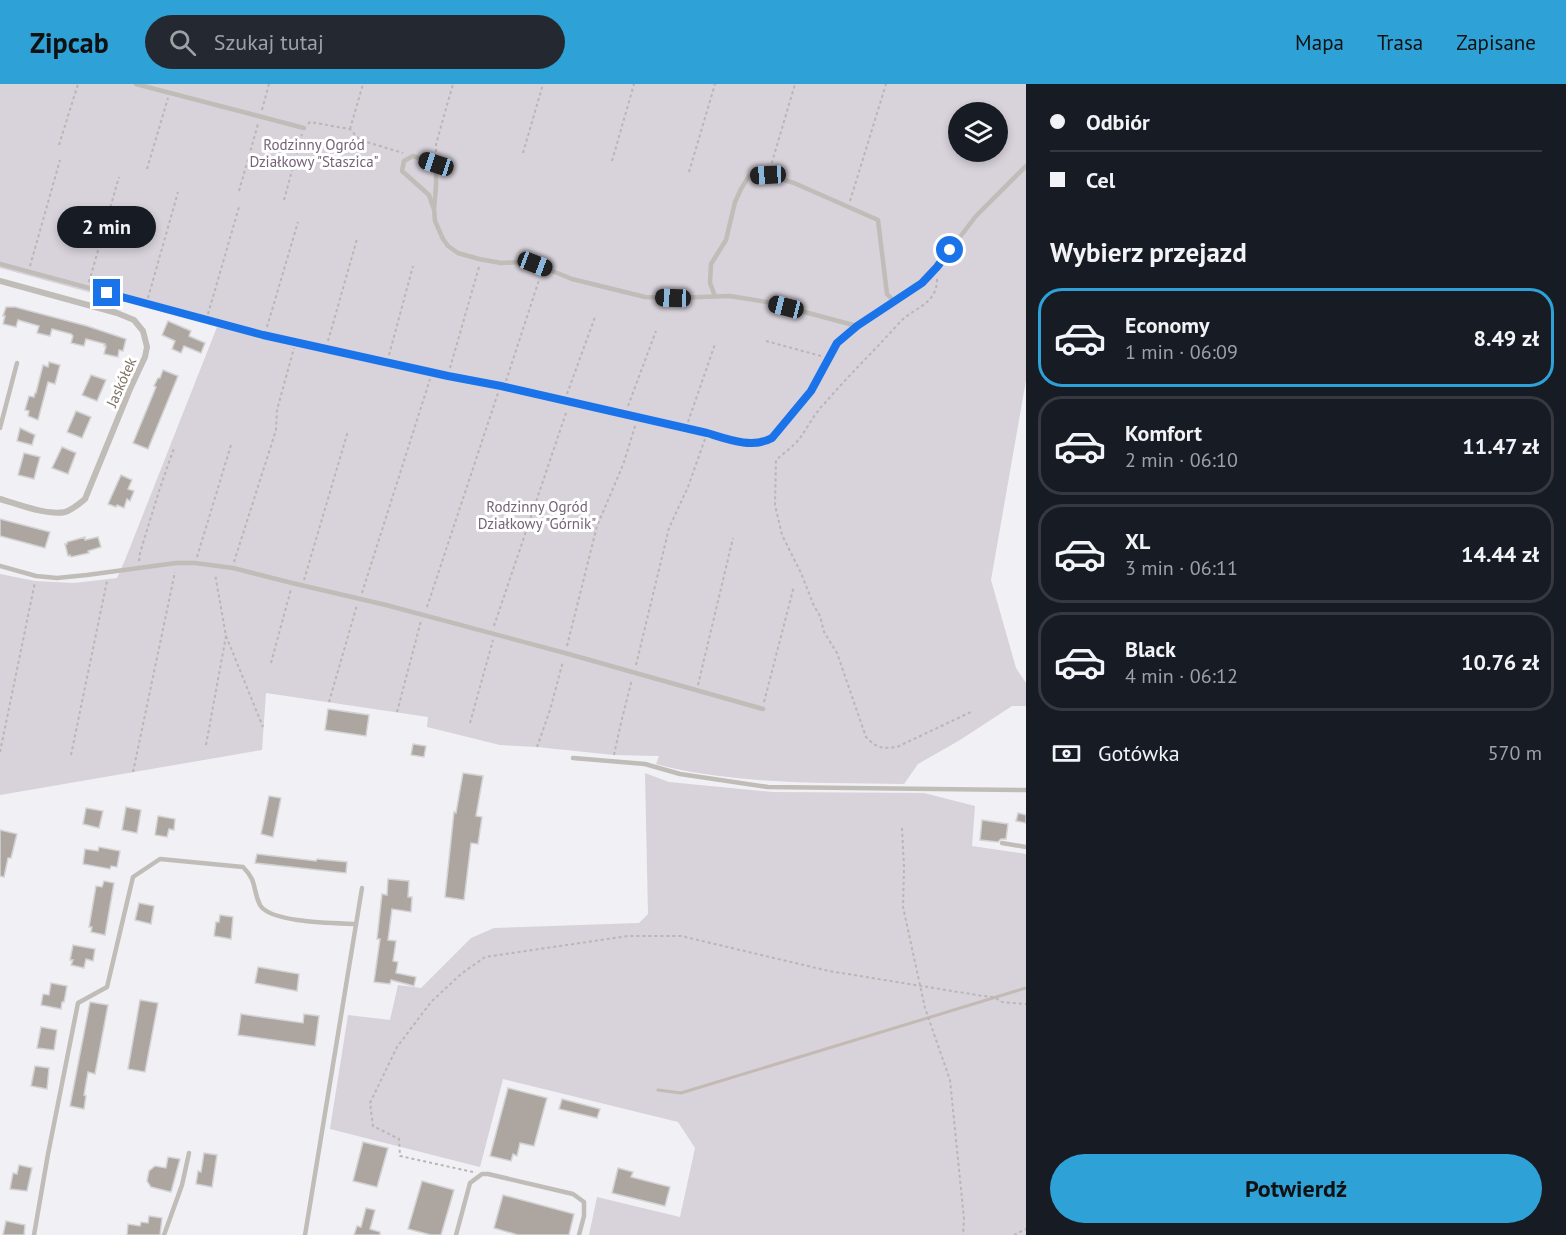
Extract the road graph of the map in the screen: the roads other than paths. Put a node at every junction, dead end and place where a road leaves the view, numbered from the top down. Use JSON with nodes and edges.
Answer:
{"nodes":[{"id":1,"x":136,"y":84,"type":"edge"},
{"id":2,"x":304,"y":128,"type":"road end"},
{"id":3,"x":1026,"y":166,"type":"edge"},
{"id":4,"x":434,"y":209,"type":"junction"},
{"id":5,"x":0,"y":264,"type":"edge"},
{"id":6,"x":0,"y":281,"type":"edge"},
{"id":7,"x":715,"y":296,"type":"junction"},
{"id":8,"x":894,"y":301,"type":"junction"},
{"id":9,"x":857,"y":326,"type":"junction"},
{"id":10,"x":17,"y":363,"type":"dead end"},
{"id":11,"x":0,"y":428,"type":"edge"},
{"id":12,"x":0,"y":499,"type":"edge"},
{"id":13,"x":0,"y":566,"type":"edge"},
{"id":14,"x":762,"y":709,"type":"road end"},
{"id":15,"x":573,"y":758,"type":"dead end"},
{"id":16,"x":1026,"y":790,"type":"edge"},
{"id":17,"x":1002,"y":843,"type":"dead end"},
{"id":18,"x":1026,"y":847,"type":"edge"},
{"id":19,"x":362,"y":888,"type":"dead end"},
{"id":20,"x":356,"y":924,"type":"junction"},
{"id":21,"x":189,"y":1153,"type":"dead end"},
{"id":22,"x":34,"y":1235,"type":"edge"},
{"id":23,"x":164,"y":1235,"type":"edge"},
{"id":24,"x":305,"y":1235,"type":"edge"},
{"id":25,"x":456,"y":1235,"type":"edge"},
{"id":26,"x":579,"y":1235,"type":"edge"}],
"edges":[{"from":1,"to":2,"type":"lane"},
{"from":3,"to":8,"type":"lane"},
{"from":4,"to":4,"type":"lane"},
{"from":4,"to":7,"type":"lane"},
{"from":5,"to":9,"type":"lane"},
{"from":6,"to":12,"type":"street","name":"Jaskółek"},
{"from":7,"to":8,"type":"lane"},
{"from":7,"to":9,"type":"lane"},
{"from":8,"to":9,"type":"lane"},
{"from":10,"to":11,"type":"lane"},
{"from":13,"to":14,"type":"lane"},
{"from":15,"to":16,"type":"lane"},
{"from":17,"to":18,"type":"lane"},
{"from":19,"to":20,"type":"lane"},
{"from":20,"to":22,"type":"lane"},
{"from":20,"to":24,"type":"lane"},
{"from":21,"to":23,"type":"lane"},
{"from":25,"to":26,"type":"lane"}]}
